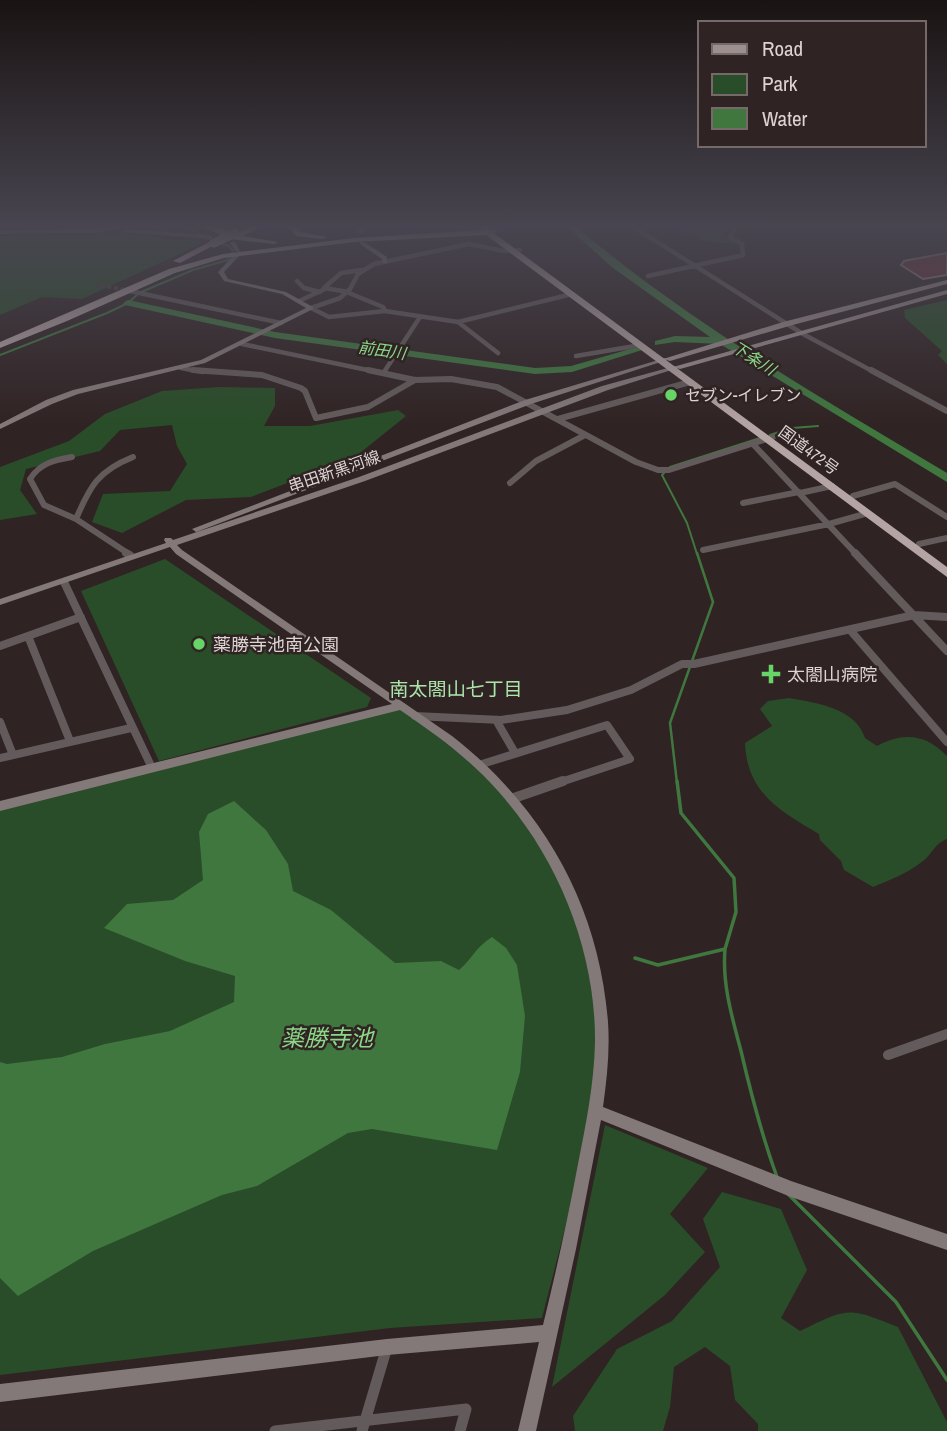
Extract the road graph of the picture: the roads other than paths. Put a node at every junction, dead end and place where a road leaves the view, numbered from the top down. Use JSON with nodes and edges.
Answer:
{"nodes":[{"id":1,"x":110,"y":293,"type":"tunnel mouth"},
{"id":2,"x":115,"y":293,"type":"tunnel mouth"},
{"id":3,"x":126,"y":293,"type":"edge"},
{"id":4,"x":138,"y":293,"type":"tunnel mouth"},
{"id":5,"x":283,"y":293,"type":"edge"},
{"id":6,"x":318,"y":293,"type":"edge"},
{"id":7,"x":349,"y":293,"type":"joint"},
{"id":8,"x":574,"y":293,"type":"edge"},
{"id":9,"x":738,"y":293,"type":"edge"},
{"id":10,"x":906,"y":293,"type":"edge"},
{"id":11,"x":944,"y":293,"type":"edge"},
{"id":12,"x":572,"y":294,"type":"joint"},
{"id":13,"x":299,"y":301,"type":"junction"},
{"id":14,"x":311,"y":309,"type":"junction"},
{"id":15,"x":385,"y":311,"type":"junction"},
{"id":16,"x":420,"y":317,"type":"junction"},
{"id":17,"x":64,"y":319,"type":"junction"},
{"id":18,"x":458,"y":322,"type":"junction"},
{"id":19,"x":281,"y":323,"type":"junction"},
{"id":20,"x":786,"y":324,"type":"junction"},
{"id":21,"x":803,"y":334,"type":"junction"},
{"id":22,"x":0,"y":343,"type":"edge"},
{"id":23,"x":242,"y":344,"type":"junction"},
{"id":24,"x":640,"y":345,"type":"junction"},
{"id":25,"x":498,"y":353,"type":"dead end"},
{"id":26,"x":576,"y":356,"type":"dead end"},
{"id":27,"x":670,"y":364,"type":"junction"},
{"id":28,"x":181,"y":368,"type":"junction"},
{"id":29,"x":384,"y":372,"type":"junction"},
{"id":30,"x":415,"y":380,"type":"junction"},
{"id":31,"x":690,"y":382,"type":"junction"},
{"id":32,"x":528,"y":402,"type":"junction"},
{"id":33,"x":543,"y":411,"type":"junction"},
{"id":34,"x":947,"y":411,"type":"edge"},
{"id":35,"x":558,"y":419,"type":"junction"},
{"id":36,"x":0,"y":428,"type":"edge"},
{"id":37,"x":585,"y":435,"type":"junction"},
{"id":38,"x":770,"y":438,"type":"junction"},
{"id":39,"x":752,"y":443,"type":"junction"},
{"id":40,"x":72,"y":457,"type":"dead end"},
{"id":41,"x":133,"y":457,"type":"dead end"},
{"id":42,"x":510,"y":483,"type":"dead end"},
{"id":43,"x":832,"y":486,"type":"junction"},
{"id":44,"x":799,"y":493,"type":"junction"},
{"id":45,"x":853,"y":496,"type":"junction"},
{"id":46,"x":743,"y":503,"type":"dead end"},
{"id":47,"x":868,"y":513,"type":"junction"},
{"id":48,"x":947,"y":517,"type":"edge"},
{"id":49,"x":76,"y":520,"type":"junction"},
{"id":50,"x":829,"y":524,"type":"junction"},
{"id":51,"x":947,"y":538,"type":"edge"},
{"id":52,"x":170,"y":542,"type":"junction"},
{"id":53,"x":919,"y":544,"type":"junction"},
{"id":54,"x":702,"y":550,"type":"dead end"},
{"id":55,"x":130,"y":555,"type":"junction"},
{"id":56,"x":947,"y":565,"type":"edge"},
{"id":57,"x":947,"y":573,"type":"edge"},
{"id":58,"x":64,"y":582,"type":"junction"},
{"id":59,"x":0,"y":597,"type":"edge"},
{"id":60,"x":0,"y":603,"type":"edge"},
{"id":61,"x":914,"y":615,"type":"junction"},
{"id":62,"x":81,"y":617,"type":"junction"},
{"id":63,"x":947,"y":617,"type":"edge"},
{"id":64,"x":850,"y":630,"type":"junction"},
{"id":65,"x":28,"y":636,"type":"junction"},
{"id":66,"x":0,"y":646,"type":"edge"},
{"id":67,"x":947,"y":651,"type":"edge"},
{"id":68,"x":401,"y":706,"type":"junction"},
{"id":69,"x":415,"y":716,"type":"junction"},
{"id":70,"x":496,"y":720,"type":"junction"},
{"id":71,"x":0,"y":722,"type":"edge"},
{"id":72,"x":131,"y":727,"type":"junction"},
{"id":73,"x":70,"y":741,"type":"junction"},
{"id":74,"x":947,"y":741,"type":"edge"},
{"id":75,"x":515,"y":753,"type":"junction"},
{"id":76,"x":13,"y":755,"type":"junction"},
{"id":77,"x":0,"y":758,"type":"edge"},
{"id":78,"x":479,"y":765,"type":"junction"},
{"id":79,"x":152,"y":768,"type":"junction"},
{"id":80,"x":511,"y":799,"type":"junction"},
{"id":81,"x":0,"y":806,"type":"edge"},
{"id":82,"x":947,"y":1034,"type":"edge"},
{"id":83,"x":888,"y":1055,"type":"dead end"},
{"id":84,"x":596,"y":1111,"type":"junction"},
{"id":85,"x":947,"y":1242,"type":"edge"},
{"id":86,"x":550,"y":1333,"type":"junction"},
{"id":87,"x":387,"y":1347,"type":"junction"},
{"id":88,"x":0,"y":1393,"type":"edge"},
{"id":89,"x":364,"y":1425,"type":"edge"},
{"id":90,"x":275,"y":1431,"type":"edge"},
{"id":91,"x":460,"y":1431,"type":"edge"},
{"id":92,"x":527,"y":1431,"type":"edge"}],
"edges":[{"from":1,"to":22,"type":"highway"},
{"from":2,"to":17,"type":"highway"},
{"from":3,"to":17,"type":"highway"},
{"from":4,"to":19,"type":"street"},
{"from":5,"to":13,"type":"street"},
{"from":6,"to":13,"type":"street"},
{"from":7,"to":14,"type":"street"},
{"from":7,"to":15,"type":"street"},
{"from":8,"to":27,"type":"highway","name":"国道472号"},
{"from":9,"to":20,"type":"street"},
{"from":10,"to":20,"type":"main road"},
{"from":11,"to":21,"type":"main road"},
{"from":12,"to":18,"type":"street"},
{"from":12,"to":24,"type":"highway","name":"国道472号"},
{"from":13,"to":14,"type":"street"},
{"from":14,"to":15,"type":"street"},
{"from":14,"to":19,"type":"street"},
{"from":15,"to":16,"type":"street"},
{"from":16,"to":18,"type":"street"},
{"from":16,"to":29,"type":"street"},
{"from":17,"to":22,"type":"highway"},
{"from":18,"to":25,"type":"street"},
{"from":19,"to":23,"type":"street"},
{"from":20,"to":21,"type":"street"},
{"from":20,"to":27,"type":"main road"},
{"from":21,"to":27,"type":"main road"},
{"from":21,"to":34,"type":"street"},
{"from":23,"to":28,"type":"street"},
{"from":23,"to":29,"type":"street"},
{"from":24,"to":26,"type":"street"},
{"from":24,"to":27,"type":"highway","name":"国道472号"},
{"from":27,"to":31,"type":"highway","name":"国道472号"},
{"from":27,"to":32,"type":"street","name":"串田新黒河線"},
{"from":27,"to":33,"type":"street","name":"串田新黒河線"},
{"from":27,"to":38,"type":"highway","name":"国道472号"},
{"from":28,"to":30,"type":"street"},
{"from":28,"to":36,"type":"street"},
{"from":29,"to":30,"type":"street"},
{"from":30,"to":32,"type":"street"},
{"from":31,"to":35,"type":"street"},
{"from":31,"to":38,"type":"highway","name":"国道472号"},
{"from":32,"to":33,"type":"street"},
{"from":32,"to":52,"type":"street","name":"串田新黒河線"},
{"from":33,"to":35,"type":"street"},
{"from":33,"to":52,"type":"street","name":"串田新黒河線"},
{"from":35,"to":37,"type":"street"},
{"from":37,"to":39,"type":"street"},
{"from":37,"to":42,"type":"street"},
{"from":38,"to":39,"type":"street"},
{"from":38,"to":43,"type":"highway","name":"国道472号"},
{"from":38,"to":45,"type":"highway","name":"国道472号"},
{"from":39,"to":44,"type":"street"},
{"from":40,"to":49,"type":"street"},
{"from":41,"to":49,"type":"street"},
{"from":43,"to":44,"type":"street"},
{"from":43,"to":47,"type":"highway","name":"国道472号"},
{"from":44,"to":46,"type":"street"},
{"from":44,"to":50,"type":"street"},
{"from":45,"to":48,"type":"street"},
{"from":45,"to":53,"type":"highway","name":"国道472号"},
{"from":47,"to":50,"type":"street"},
{"from":47,"to":57,"type":"highway","name":"国道472号"},
{"from":49,"to":55,"type":"street"},
{"from":50,"to":54,"type":"street"},
{"from":50,"to":61,"type":"street"},
{"from":51,"to":53,"type":"street"},
{"from":52,"to":55,"type":"street","name":"串田新黒河線"},
{"from":52,"to":58,"type":"street","name":"串田新黒河線"},
{"from":52,"to":68,"type":"street"},
{"from":53,"to":56,"type":"highway","name":"国道472号"},
{"from":55,"to":59,"type":"street","name":"串田新黒河線"},
{"from":58,"to":60,"type":"street","name":"串田新黒河線"},
{"from":58,"to":62,"type":"street"},
{"from":61,"to":63,"type":"street"},
{"from":61,"to":64,"type":"street"},
{"from":61,"to":67,"type":"street"},
{"from":62,"to":65,"type":"street"},
{"from":62,"to":72,"type":"street"},
{"from":64,"to":70,"type":"street"},
{"from":64,"to":74,"type":"street"},
{"from":65,"to":66,"type":"street"},
{"from":65,"to":73,"type":"street"},
{"from":68,"to":69,"type":"street"},
{"from":68,"to":79,"type":"street"},
{"from":69,"to":70,"type":"street"},
{"from":69,"to":78,"type":"street"},
{"from":70,"to":75,"type":"street"},
{"from":71,"to":76,"type":"street"},
{"from":72,"to":73,"type":"street"},
{"from":72,"to":79,"type":"street"},
{"from":73,"to":76,"type":"street"},
{"from":75,"to":78,"type":"street"},
{"from":75,"to":80,"type":"street"},
{"from":76,"to":77,"type":"street"},
{"from":78,"to":80,"type":"street"},
{"from":79,"to":81,"type":"street"},
{"from":80,"to":84,"type":"street"},
{"from":82,"to":83,"type":"street"},
{"from":84,"to":85,"type":"street"},
{"from":84,"to":86,"type":"street"},
{"from":86,"to":87,"type":"street"},
{"from":86,"to":92,"type":"street"},
{"from":87,"to":88,"type":"street"},
{"from":87,"to":89,"type":"street"},
{"from":89,"to":90,"type":"street"},
{"from":89,"to":91,"type":"street"}]}
